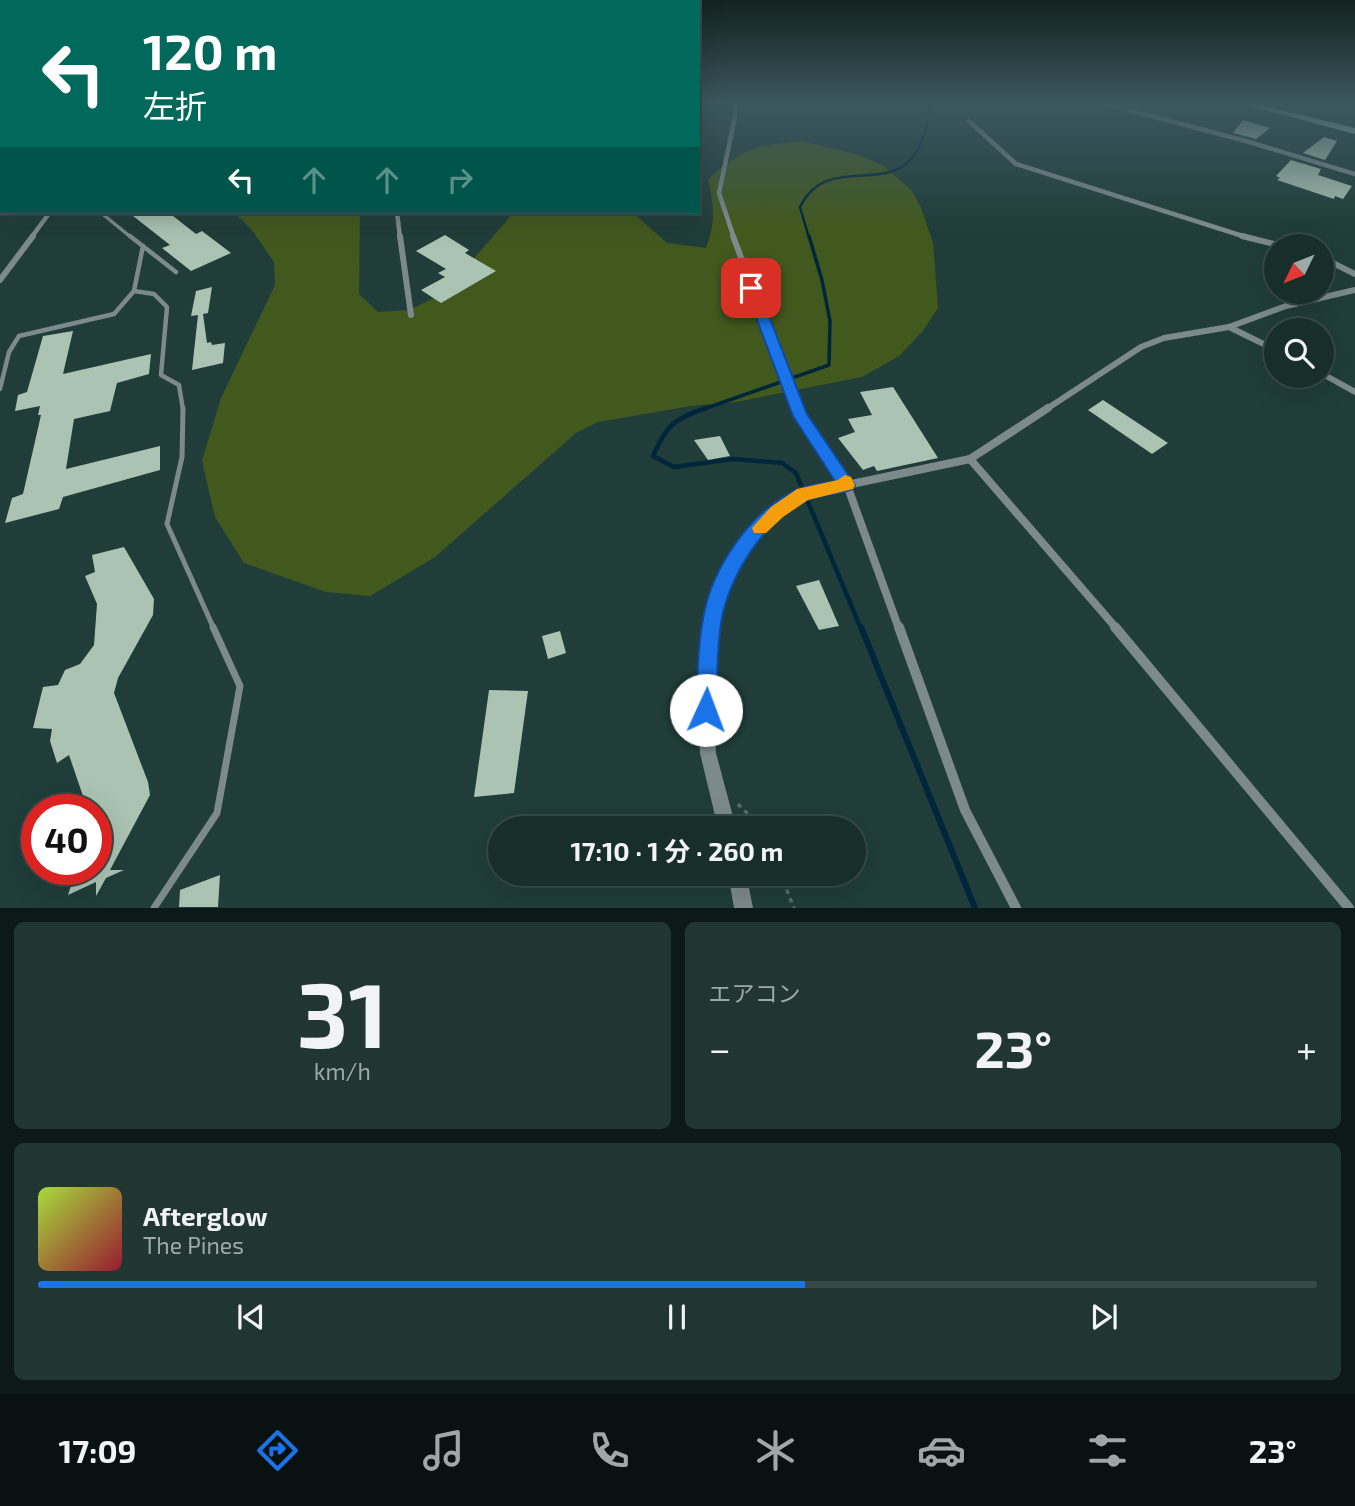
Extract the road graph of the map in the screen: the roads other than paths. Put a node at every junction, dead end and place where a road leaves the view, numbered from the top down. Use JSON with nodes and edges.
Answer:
{"nodes":[{"id":1,"x":729,"y":144,"type":"edge"},
{"id":2,"x":995,"y":144,"type":"edge"},
{"id":3,"x":1258,"y":144,"type":"edge"},
{"id":4,"x":1355,"y":174,"type":"edge"},
{"id":5,"x":49,"y":214,"type":"edge"},
{"id":6,"x":103,"y":214,"type":"edge"},
{"id":7,"x":397,"y":214,"type":"edge"},
{"id":8,"x":1264,"y":241,"type":"edge"},
{"id":9,"x":143,"y":246,"type":"junction"},
{"id":10,"x":1334,"y":264,"type":"edge"},
{"id":11,"x":176,"y":272,"type":"dead end"},
{"id":12,"x":1355,"y":274,"type":"edge"},
{"id":13,"x":0,"y":280,"type":"edge"},
{"id":14,"x":1355,"y":290,"type":"edge"},
{"id":15,"x":134,"y":291,"type":"junction"},
{"id":16,"x":411,"y":315,"type":"dead end"},
{"id":17,"x":1229,"y":327,"type":"junction"},
{"id":18,"x":1264,"y":344,"type":"edge"},
{"id":19,"x":1334,"y":380,"type":"edge"},
{"id":20,"x":0,"y":389,"type":"edge"},
{"id":21,"x":1355,"y":392,"type":"edge"},
{"id":22,"x":970,"y":459,"type":"junction"},
{"id":23,"x":847,"y":485,"type":"junction"},
{"id":24,"x":724,"y":816,"type":"edge"},
{"id":25,"x":740,"y":886,"type":"edge"},
{"id":26,"x":154,"y":908,"type":"edge"},
{"id":27,"x":744,"y":908,"type":"edge"},
{"id":28,"x":1016,"y":908,"type":"edge"},
{"id":29,"x":1349,"y":908,"type":"edge"}],
"edges":[{"from":1,"to":23,"type":"street"},
{"from":2,"to":8,"type":"street"},
{"from":3,"to":4,"type":"street"},
{"from":5,"to":13,"type":"street"},
{"from":6,"to":9,"type":"lane"},
{"from":7,"to":16,"type":"street"},
{"from":9,"to":11,"type":"lane"},
{"from":9,"to":15,"type":"lane"},
{"from":10,"to":12,"type":"street"},
{"from":14,"to":17,"type":"street"},
{"from":15,"to":20,"type":"lane"},
{"from":15,"to":26,"type":"lane"},
{"from":17,"to":18,"type":"street"},
{"from":17,"to":22,"type":"street"},
{"from":19,"to":21,"type":"street"},
{"from":22,"to":23,"type":"street"},
{"from":22,"to":29,"type":"street"},
{"from":23,"to":24,"type":"street"},
{"from":23,"to":28,"type":"street"},
{"from":25,"to":27,"type":"street"}]}
